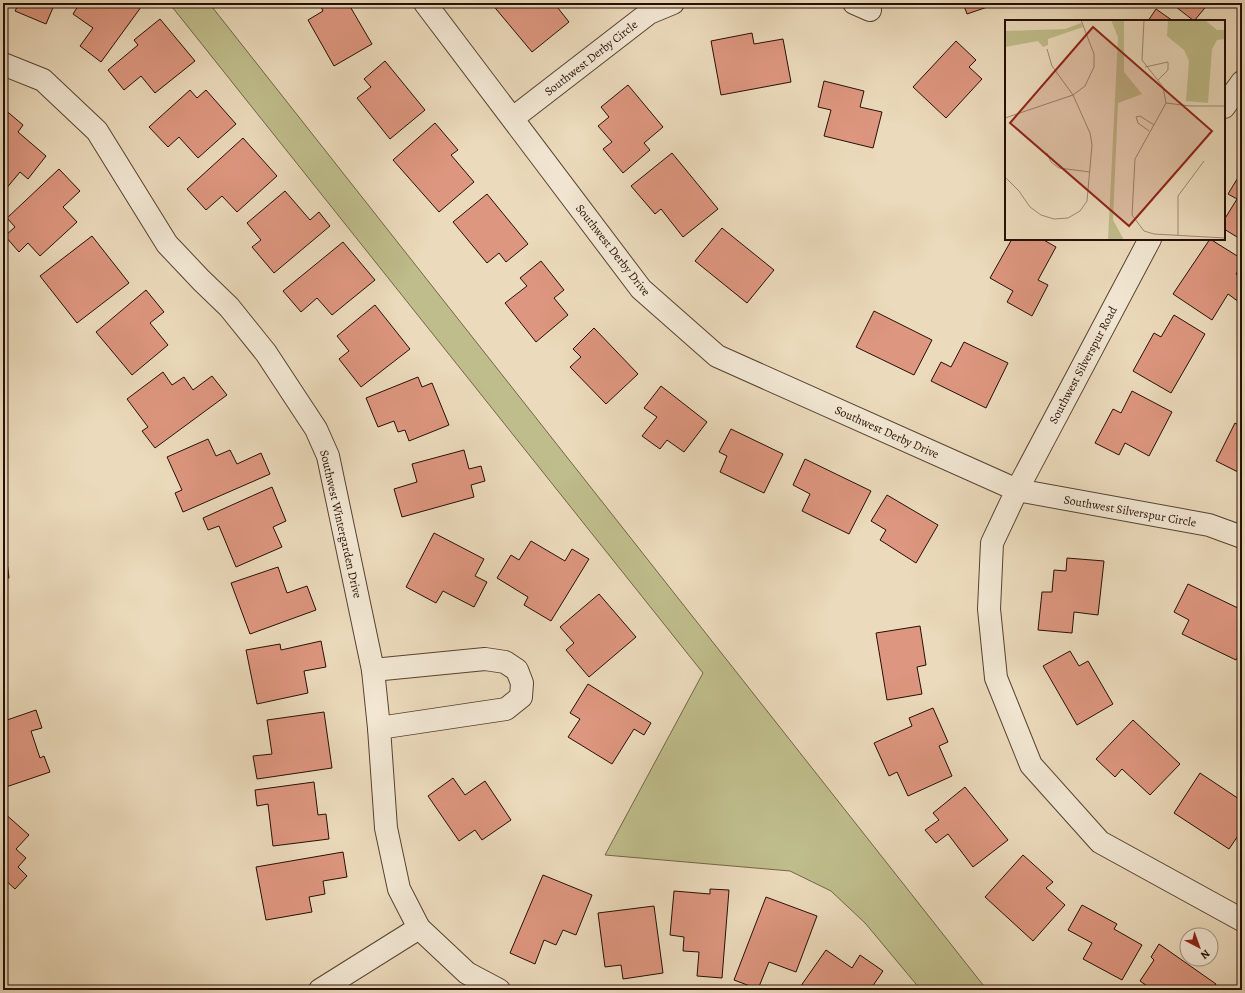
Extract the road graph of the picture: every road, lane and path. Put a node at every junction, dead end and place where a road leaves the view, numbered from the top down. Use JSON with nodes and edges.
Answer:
{"nodes":[{"id":1,"x":425,"y":3,"type":"edge"},
{"id":2,"x":672,"y":3,"type":"edge"},
{"id":3,"x":3,"y":64,"type":"edge"},
{"id":4,"x":1242,"y":82,"type":"edge"},
{"id":5,"x":1225,"y":106,"type":"edge"},
{"id":6,"x":513,"y":118,"type":"junction"},
{"id":7,"x":1149,"y":240,"type":"edge"},
{"id":8,"x":1017,"y":490,"type":"junction"},
{"id":9,"x":1242,"y":537,"type":"edge"},
{"id":10,"x":373,"y":670,"type":"junction"},
{"id":11,"x":379,"y":728,"type":"junction"},
{"id":12,"x":1242,"y":920,"type":"edge"},
{"id":13,"x":419,"y":928,"type":"junction"},
{"id":14,"x":320,"y":990,"type":"edge"},
{"id":15,"x":499,"y":990,"type":"edge"}],
"edges":[{"from":1,"to":6,"type":"street","name":"Southwest Derby Drive"},
{"from":2,"to":6,"type":"street","name":"Southwest Derby Circle"},
{"from":3,"to":10,"type":"street","name":"Southwest Wintergarden Drive"},
{"from":4,"to":5,"type":"street"},
{"from":6,"to":8,"type":"street","name":"Southwest Derby Drive"},
{"from":7,"to":8,"type":"street","name":"Southwest Silverspur Road"},
{"from":8,"to":9,"type":"street","name":"Southwest Silverspur Circle"},
{"from":8,"to":12,"type":"street","name":"Southwest Silverspur Road"},
{"from":10,"to":11,"type":"street","name":"Southwest Wintergarden Drive"},
{"from":10,"to":11,"type":"street"},
{"from":11,"to":13,"type":"street","name":"Southwest Wintergarden Drive"},
{"from":13,"to":14,"type":"street"},
{"from":13,"to":15,"type":"street","name":"Southwest Wintergarden Drive"}]}
